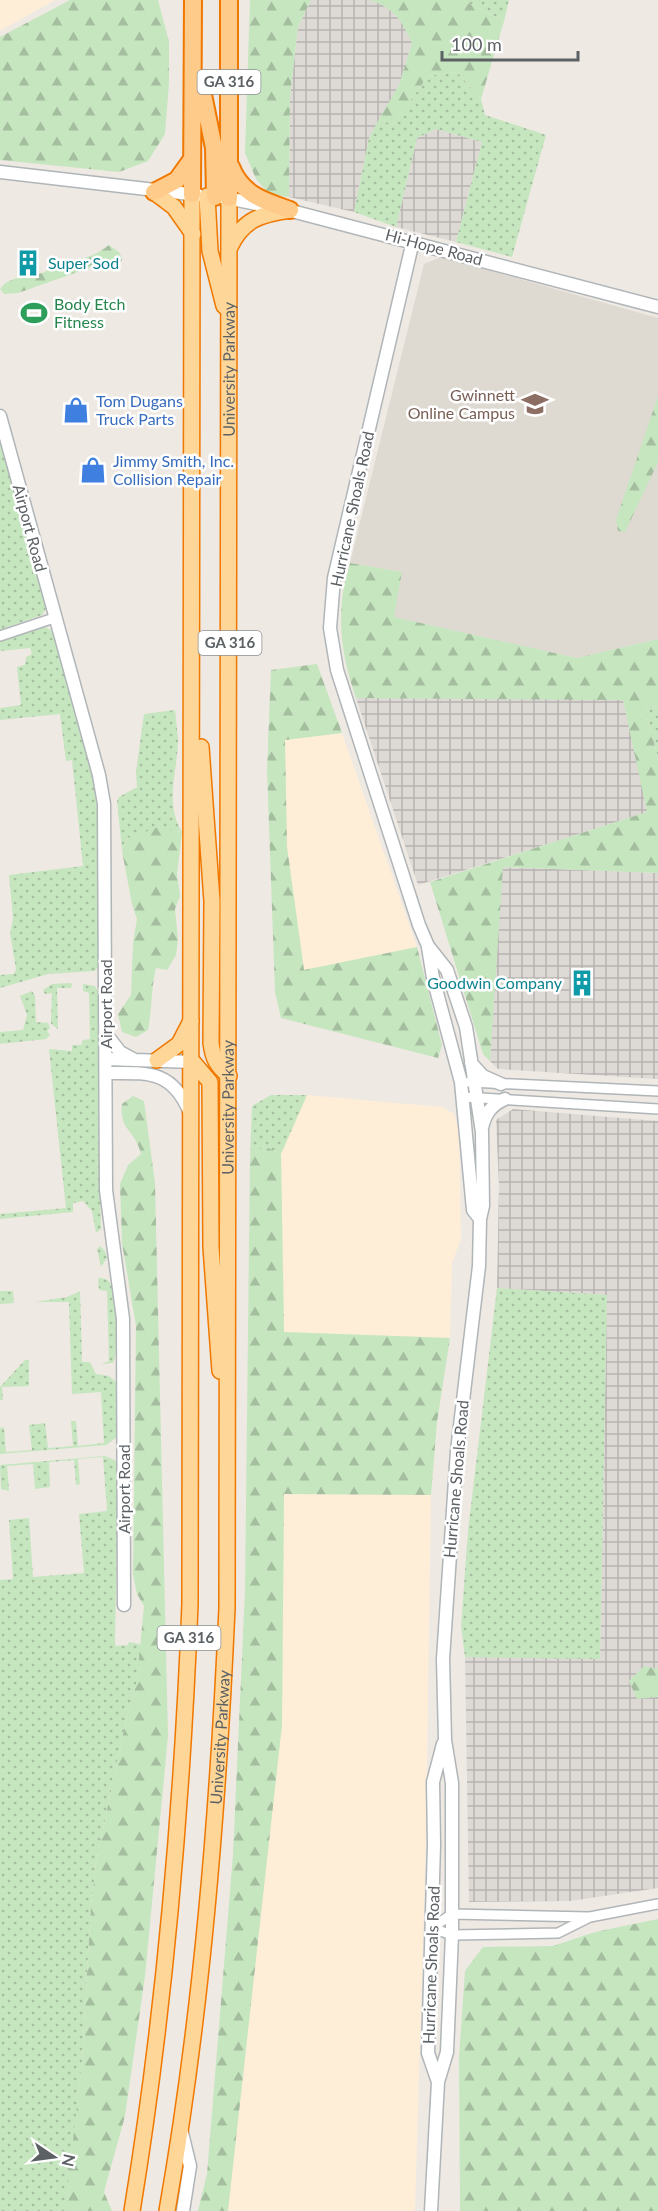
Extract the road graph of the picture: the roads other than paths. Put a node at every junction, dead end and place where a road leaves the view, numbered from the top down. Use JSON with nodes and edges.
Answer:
{"nodes":[{"id":1,"x":194,"y":0,"type":"edge"},
{"id":2,"x":229,"y":0,"type":"edge"},
{"id":3,"x":194,"y":65,"type":"junction"},
{"id":4,"x":193,"y":159,"type":"junction"},
{"id":5,"x":229,"y":163,"type":"junction"},
{"id":6,"x":0,"y":172,"type":"edge"},
{"id":7,"x":154,"y":192,"type":"junction"},
{"id":8,"x":211,"y":196,"type":"junction"},
{"id":9,"x":290,"y":210,"type":"junction"},
{"id":10,"x":193,"y":234,"type":"junction"},
{"id":11,"x":413,"y":241,"type":"junction"},
{"id":12,"x":229,"y":249,"type":"junction"},
{"id":13,"x":658,"y":308,"type":"edge"},
{"id":14,"x":229,"y":327,"type":"junction"},
{"id":15,"x":0,"y":416,"type":"edge"},
{"id":16,"x":54,"y":618,"type":"junction"},
{"id":17,"x":0,"y":636,"type":"edge"},
{"id":18,"x":192,"y":705,"type":"junction"},
{"id":19,"x":428,"y":946,"type":"junction"},
{"id":20,"x":193,"y":1015,"type":"junction"},
{"id":21,"x":106,"y":1034,"type":"junction"},
{"id":22,"x":106,"y":1059,"type":"junction"},
{"id":23,"x":134,"y":1060,"type":"junction"},
{"id":24,"x":157,"y":1060,"type":"junction"},
{"id":25,"x":470,"y":1061,"type":"junction"},
{"id":26,"x":193,"y":1062,"type":"junction"},
{"id":27,"x":106,"y":1073,"type":"junction"},
{"id":28,"x":229,"y":1076,"type":"junction"},
{"id":29,"x":467,"y":1082,"type":"junction"},
{"id":30,"x":501,"y":1084,"type":"junction"},
{"id":31,"x":658,"y":1091,"type":"edge"},
{"id":32,"x":470,"y":1097,"type":"junction"},
{"id":33,"x":505,"y":1099,"type":"junction"},
{"id":34,"x":658,"y":1109,"type":"edge"},
{"id":35,"x":193,"y":1119,"type":"junction"},
{"id":36,"x":482,"y":1132,"type":"junction"},
{"id":37,"x":480,"y":1219,"type":"junction"},
{"id":38,"x":229,"y":1439,"type":"junction"},
{"id":39,"x":124,"y":1605,"type":"dead end"},
{"id":40,"x":444,"y":1740,"type":"junction"},
{"id":41,"x":658,"y":1904,"type":"edge"},
{"id":42,"x":452,"y":1914,"type":"junction"},
{"id":43,"x":590,"y":1917,"type":"junction"},
{"id":44,"x":432,"y":1928,"type":"junction"},
{"id":45,"x":452,"y":1935,"type":"junction"},
{"id":46,"x":438,"y":2082,"type":"junction"},
{"id":47,"x":181,"y":2130,"type":"junction"},
{"id":48,"x":132,"y":2211,"type":"edge"},
{"id":49,"x":167,"y":2211,"type":"edge"},
{"id":50,"x":183,"y":2211,"type":"edge"},
{"id":51,"x":431,"y":2211,"type":"edge"}],
"edges":[{"from":1,"to":3,"type":"highway","name":"University Parkway","number":"GA 316"},
{"from":2,"to":5,"type":"highway","name":"University Parkway","number":"GA 316"},
{"from":3,"to":4,"type":"highway","name":"University Parkway","number":"GA 316"},
{"from":3,"to":8,"type":"highway"},
{"from":4,"to":7,"type":"highway"},
{"from":4,"to":8,"type":"highway","name":"University Parkway","number":"GA 316"},
{"from":5,"to":8,"type":"highway","name":"University Parkway","number":"GA 316"},
{"from":5,"to":9,"type":"highway"},
{"from":6,"to":7,"type":"street"},
{"from":7,"to":8,"type":"street"},
{"from":7,"to":10,"type":"highway"},
{"from":8,"to":9,"type":"street","name":"Hi-Hope Road"},
{"from":8,"to":10,"type":"highway","name":"University Parkway","number":"GA 316"},
{"from":8,"to":12,"type":"highway","name":"University Parkway","number":"GA 316"},
{"from":8,"to":14,"type":"highway"},
{"from":9,"to":11,"type":"street","name":"Hi-Hope Road"},
{"from":9,"to":12,"type":"highway"},
{"from":10,"to":18,"type":"highway","name":"University Parkway","number":"GA 316"},
{"from":11,"to":13,"type":"street","name":"Hi-Hope Road"},
{"from":11,"to":19,"type":"street","name":"Hurricane Shoals Road"},
{"from":12,"to":14,"type":"highway","name":"University Parkway","number":"GA 316"},
{"from":14,"to":28,"type":"highway","name":"University Parkway","number":"GA 316"},
{"from":15,"to":16,"type":"street","name":"Airport Road"},
{"from":16,"to":17,"type":"street"},
{"from":16,"to":21,"type":"street","name":"Airport Road"},
{"from":18,"to":20,"type":"highway","name":"University Parkway","number":"GA 316"},
{"from":18,"to":28,"type":"highway"},
{"from":19,"to":25,"type":"street","name":"Hurricane Shoals Road"},
{"from":19,"to":29,"type":"street","name":"Hurricane Shoals Road"},
{"from":20,"to":24,"type":"highway"},
{"from":20,"to":26,"type":"highway","name":"University Parkway","number":"GA 316"},
{"from":21,"to":22,"type":"street","name":"Airport Road"},
{"from":21,"to":23,"type":"street"},
{"from":22,"to":23,"type":"street"},
{"from":22,"to":27,"type":"street","name":"Airport Road"},
{"from":23,"to":24,"type":"street"},
{"from":24,"to":26,"type":"street"},
{"from":25,"to":29,"type":"street","name":"Hurricane Shoals Road"},
{"from":25,"to":30,"type":"street"},
{"from":26,"to":35,"type":"highway","name":"University Parkway","number":"GA 316"},
{"from":26,"to":38,"type":"highway"},
{"from":27,"to":35,"type":"street"},
{"from":27,"to":39,"type":"street","name":"Airport Road"},
{"from":28,"to":38,"type":"highway","name":"University Parkway","number":"GA 316"},
{"from":29,"to":30,"type":"street"},
{"from":29,"to":32,"type":"street","name":"Hurricane Shoals Road"},
{"from":30,"to":31,"type":"street"},
{"from":32,"to":33,"type":"street"},
{"from":32,"to":36,"type":"street","name":"Hurricane Shoals Road"},
{"from":32,"to":37,"type":"street","name":"Hurricane Shoals Road"},
{"from":33,"to":34,"type":"street"},
{"from":33,"to":36,"type":"street"},
{"from":35,"to":48,"type":"highway","name":"University Parkway","number":"GA 316"},
{"from":36,"to":37,"type":"street","name":"Hurricane Shoals Road"},
{"from":37,"to":40,"type":"street","name":"Hurricane Shoals Road"},
{"from":38,"to":47,"type":"highway","name":"University Parkway","number":"GA 316"},
{"from":40,"to":42,"type":"street","name":"Hurricane Shoals Road"},
{"from":40,"to":44,"type":"street","name":"Hurricane Shoals Road"},
{"from":41,"to":43,"type":"street"},
{"from":42,"to":43,"type":"street"},
{"from":42,"to":44,"type":"street"},
{"from":42,"to":45,"type":"street","name":"Hurricane Shoals Road"},
{"from":43,"to":45,"type":"street"},
{"from":44,"to":45,"type":"street"},
{"from":44,"to":46,"type":"street","name":"Hurricane Shoals Road"},
{"from":45,"to":46,"type":"street","name":"Hurricane Shoals Road"},
{"from":46,"to":51,"type":"street","name":"Hurricane Shoals Road"},
{"from":47,"to":49,"type":"highway","name":"University Parkway","number":"GA 316"},
{"from":47,"to":50,"type":"street"}]}
